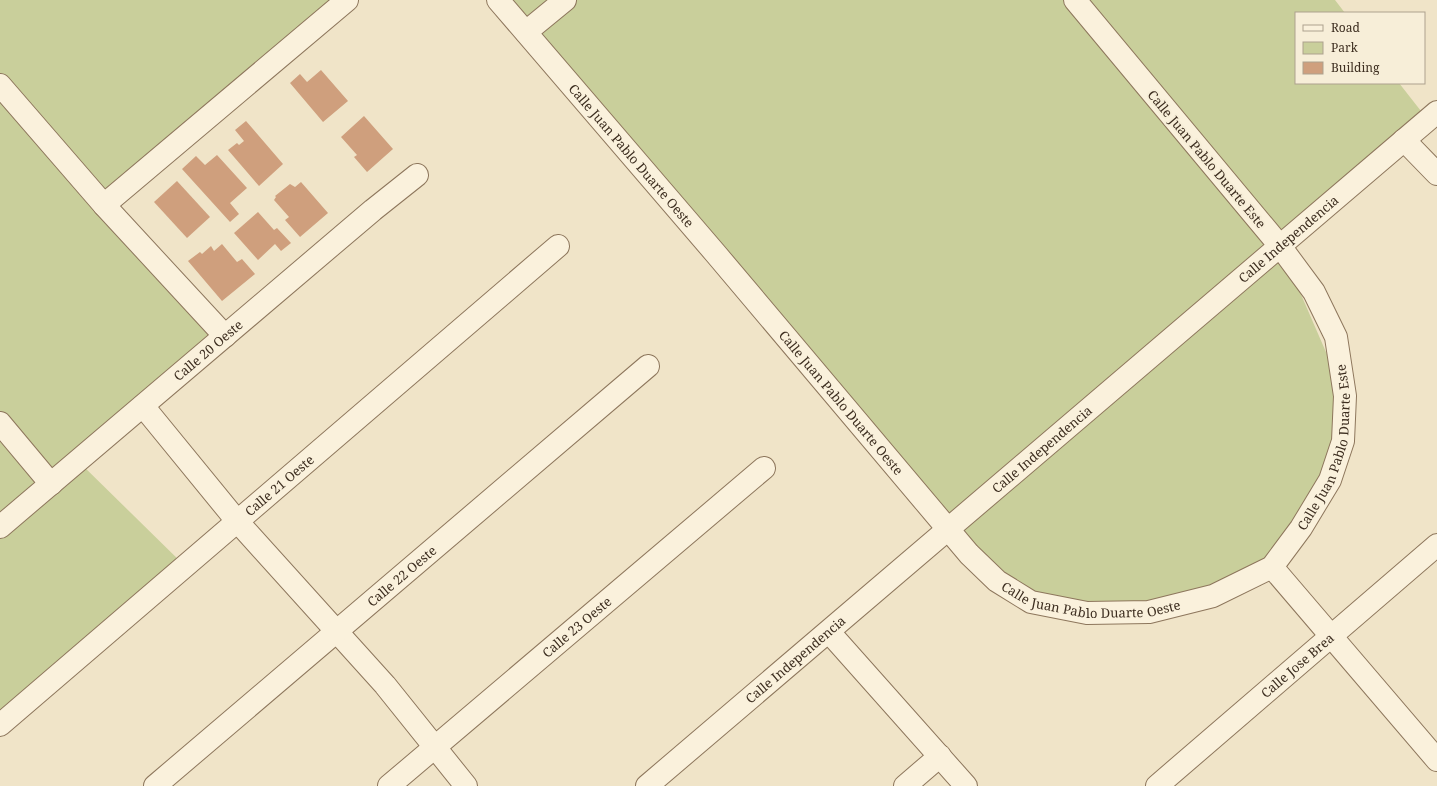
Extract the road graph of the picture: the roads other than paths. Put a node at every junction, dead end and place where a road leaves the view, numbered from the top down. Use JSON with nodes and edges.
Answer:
{"nodes":[{"id":1,"x":347,"y":0,"type":"edge"},
{"id":2,"x":498,"y":0,"type":"edge"},
{"id":3,"x":565,"y":0,"type":"edge"},
{"id":4,"x":1075,"y":0,"type":"edge"},
{"id":5,"x":526,"y":32,"type":"junction"},
{"id":6,"x":0,"y":85,"type":"edge"},
{"id":7,"x":1437,"y":112,"type":"edge"},
{"id":8,"x":1404,"y":140,"type":"junction"},
{"id":9,"x":1437,"y":174,"type":"edge"},
{"id":10,"x":417,"y":175,"type":"dead end"},
{"id":11,"x":104,"y":205,"type":"junction"},
{"id":12,"x":558,"y":246,"type":"dead end"},
{"id":13,"x":1280,"y":246,"type":"junction"},
{"id":14,"x":225,"y":336,"type":"junction"},
{"id":15,"x":648,"y":366,"type":"dead end"},
{"id":16,"x":143,"y":406,"type":"junction"},
{"id":17,"x":0,"y":423,"type":"edge"},
{"id":18,"x":764,"y":468,"type":"dead end"},
{"id":19,"x":51,"y":484,"type":"junction"},
{"id":20,"x":237,"y":521,"type":"junction"},
{"id":21,"x":0,"y":527,"type":"edge"},
{"id":22,"x":949,"y":529,"type":"junction"},
{"id":23,"x":1437,"y":545,"type":"edge"},
{"id":24,"x":1272,"y":567,"type":"junction"},
{"id":25,"x":337,"y":631,"type":"junction"},
{"id":26,"x":828,"y":632,"type":"junction"},
{"id":27,"x":1332,"y":636,"type":"junction"},
{"id":28,"x":0,"y":725,"type":"edge"},
{"id":29,"x":435,"y":747,"type":"junction"},
{"id":30,"x":940,"y":756,"type":"junction"},
{"id":31,"x":1437,"y":760,"type":"edge"},
{"id":32,"x":1166,"y":783,"type":"edge"},
{"id":33,"x":155,"y":786,"type":"edge"},
{"id":34,"x":389,"y":786,"type":"edge"},
{"id":35,"x":466,"y":786,"type":"edge"},
{"id":36,"x":647,"y":786,"type":"edge"},
{"id":37,"x":905,"y":786,"type":"edge"},
{"id":38,"x":966,"y":786,"type":"edge"}],
"edges":[{"from":1,"to":11,"type":"street"},
{"from":2,"to":5,"type":"street","name":"Calle Juan Pablo Duarte Oeste"},
{"from":3,"to":5,"type":"street"},
{"from":4,"to":13,"type":"street","name":"Calle Juan Pablo Duarte Este"},
{"from":5,"to":22,"type":"street","name":"Calle Juan Pablo Duarte Oeste"},
{"from":6,"to":11,"type":"street"},
{"from":7,"to":8,"type":"street","name":"Calle Independencia"},
{"from":8,"to":9,"type":"street"},
{"from":8,"to":13,"type":"street","name":"Calle Independencia"},
{"from":10,"to":14,"type":"street","name":"Calle 20 Oeste"},
{"from":11,"to":14,"type":"street"},
{"from":12,"to":20,"type":"street","name":"Calle 21 Oeste"},
{"from":13,"to":22,"type":"street","name":"Calle Independencia"},
{"from":13,"to":24,"type":"street","name":"Calle Juan Pablo Duarte Este"},
{"from":14,"to":16,"type":"street","name":"Calle 20 Oeste"},
{"from":15,"to":25,"type":"street","name":"Calle 22 Oeste"},
{"from":16,"to":19,"type":"street","name":"Calle 20 Oeste"},
{"from":16,"to":20,"type":"street"},
{"from":17,"to":19,"type":"street"},
{"from":18,"to":29,"type":"street","name":"Calle 23 Oeste"},
{"from":19,"to":21,"type":"street","name":"Calle 20 Oeste"},
{"from":20,"to":25,"type":"street"},
{"from":20,"to":28,"type":"street","name":"Calle 21 Oeste"},
{"from":22,"to":24,"type":"street","name":"Calle Juan Pablo Duarte Oeste"},
{"from":22,"to":26,"type":"street","name":"Calle Independencia"},
{"from":23,"to":27,"type":"street","name":"Calle Jose Brea"},
{"from":24,"to":27,"type":"street"},
{"from":25,"to":29,"type":"street"},
{"from":25,"to":33,"type":"street","name":"Calle 22 Oeste"},
{"from":26,"to":30,"type":"street"},
{"from":26,"to":36,"type":"street","name":"Calle Independencia"},
{"from":27,"to":31,"type":"street"},
{"from":27,"to":32,"type":"street","name":"Calle Jose Brea"},
{"from":29,"to":34,"type":"street","name":"Calle 23 Oeste"},
{"from":29,"to":35,"type":"street"},
{"from":30,"to":37,"type":"street"},
{"from":30,"to":38,"type":"street"}]}
